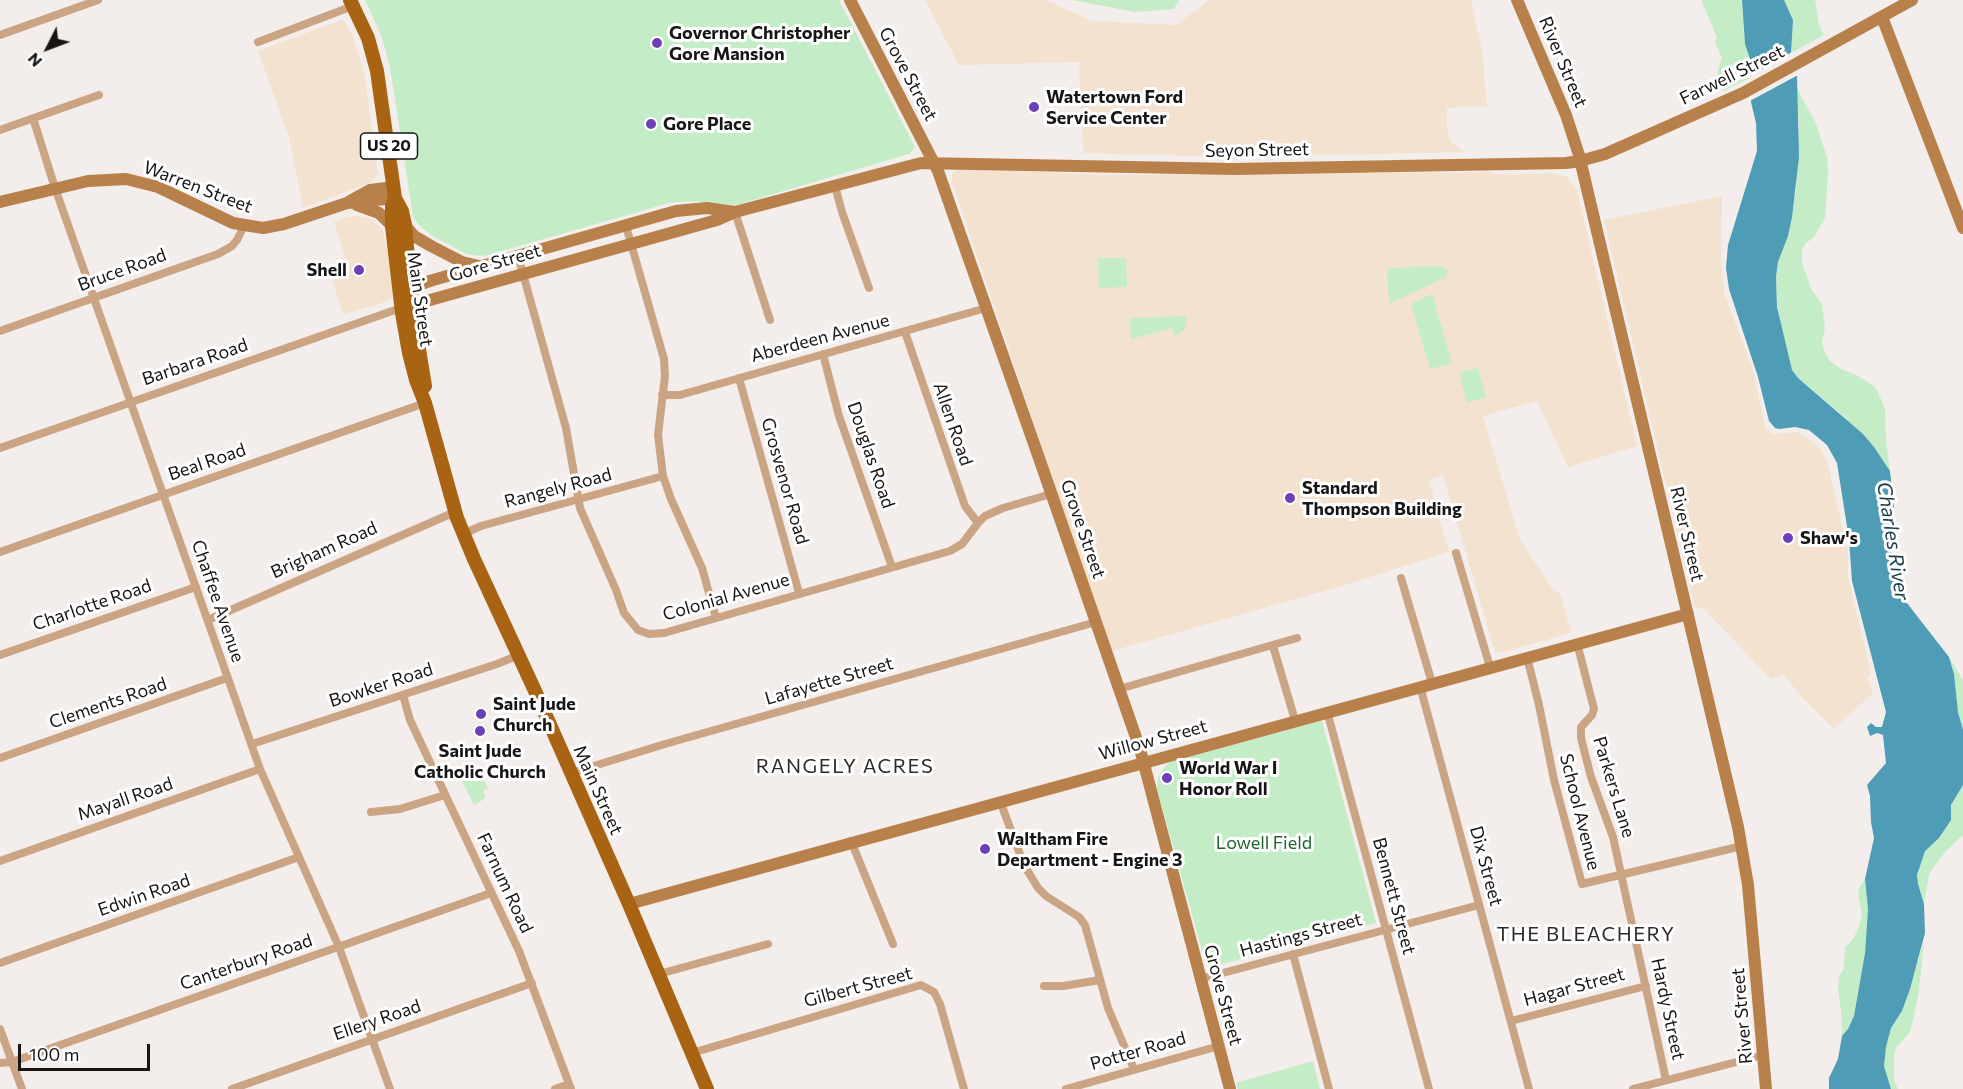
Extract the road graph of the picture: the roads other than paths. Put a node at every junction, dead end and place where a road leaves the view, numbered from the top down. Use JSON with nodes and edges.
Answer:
{"nodes":[{"id":1,"x":98,"y":0,"type":"edge"},
{"id":2,"x":850,"y":0,"type":"edge"},
{"id":3,"x":1517,"y":0,"type":"edge"},
{"id":4,"x":1912,"y":0,"type":"edge"},
{"id":5,"x":352,"y":3,"type":"edge"},
{"id":6,"x":1882,"y":17,"type":"junction"},
{"id":7,"x":0,"y":35,"type":"edge"},
{"id":8,"x":258,"y":42,"type":"dead end"},
{"id":9,"x":99,"y":94,"type":"dead end"},
{"id":10,"x":33,"y":118,"type":"junction"},
{"id":11,"x":0,"y":130,"type":"edge"},
{"id":12,"x":1580,"y":161,"type":"junction"},
{"id":13,"x":934,"y":162,"type":"junction"},
{"id":14,"x":835,"y":186,"type":"junction"},
{"id":15,"x":55,"y":188,"type":"junction"},
{"id":16,"x":395,"y":192,"type":"junction"},
{"id":17,"x":0,"y":202,"type":"edge"},
{"id":18,"x":347,"y":203,"type":"junction"},
{"id":19,"x":735,"y":212,"type":"junction"},
{"id":20,"x":244,"y":226,"type":"junction"},
{"id":21,"x":398,"y":226,"type":"junction"},
{"id":22,"x":626,"y":226,"type":"junction"},
{"id":23,"x":1963,"y":228,"type":"edge"},
{"id":24,"x":631,"y":244,"type":"junction"},
{"id":25,"x":518,"y":256,"type":"junction"},
{"id":26,"x":480,"y":267,"type":"junction"},
{"id":27,"x":524,"y":274,"type":"junction"},
{"id":28,"x":869,"y":288,"type":"dead end"},
{"id":29,"x":411,"y":290,"type":"junction"},
{"id":30,"x":93,"y":298,"type":"junction"},
{"id":31,"x":406,"y":306,"type":"junction"},
{"id":32,"x":986,"y":308,"type":"junction"},
{"id":33,"x":770,"y":320,"type":"dead end"},
{"id":34,"x":0,"y":331,"type":"edge"},
{"id":35,"x":905,"y":332,"type":"junction"},
{"id":36,"x":823,"y":354,"type":"junction"},
{"id":37,"x":739,"y":378,"type":"junction"},
{"id":38,"x":662,"y":395,"type":"junction"},
{"id":39,"x":130,"y":402,"type":"junction"},
{"id":40,"x":425,"y":403,"type":"junction"},
{"id":41,"x":0,"y":448,"type":"edge"},
{"id":42,"x":663,"y":476,"type":"junction"},
{"id":43,"x":1051,"y":494,"type":"junction"},
{"id":44,"x":163,"y":495,"type":"junction"},
{"id":45,"x":577,"y":500,"type":"junction"},
{"id":46,"x":455,"y":512,"type":"junction"},
{"id":47,"x":978,"y":523,"type":"junction"},
{"id":48,"x":463,"y":534,"type":"junction"},
{"id":49,"x":0,"y":552,"type":"edge"},
{"id":50,"x":1456,"y":553,"type":"dead end"},
{"id":51,"x":892,"y":567,"type":"junction"},
{"id":52,"x":1401,"y":578,"type":"dead end"},
{"id":53,"x":196,"y":587,"type":"junction"},
{"id":54,"x":799,"y":594,"type":"junction"},
{"id":55,"x":1688,"y":614,"type":"junction"},
{"id":56,"x":716,"y":618,"type":"junction"},
{"id":57,"x":208,"y":620,"type":"junction"},
{"id":58,"x":1096,"y":622,"type":"junction"},
{"id":59,"x":1297,"y":638,"type":"dead end"},
{"id":60,"x":1578,"y":643,"type":"junction"},
{"id":61,"x":1273,"y":646,"type":"junction"},
{"id":62,"x":519,"y":655,"type":"junction"},
{"id":63,"x":0,"y":656,"type":"edge"},
{"id":64,"x":1527,"y":657,"type":"junction"},
{"id":65,"x":1490,"y":667,"type":"junction"},
{"id":66,"x":227,"y":678,"type":"junction"},
{"id":67,"x":1426,"y":685,"type":"junction"},
{"id":68,"x":1119,"y":689,"type":"junction"},
{"id":69,"x":402,"y":695,"type":"junction"},
{"id":70,"x":1327,"y":711,"type":"junction"},
{"id":71,"x":1295,"y":720,"type":"junction"},
{"id":72,"x":252,"y":744,"type":"junction"},
{"id":73,"x":0,"y":758,"type":"edge"},
{"id":74,"x":1142,"y":762,"type":"junction"},
{"id":75,"x":260,"y":769,"type":"junction"},
{"id":76,"x":571,"y":772,"type":"junction"},
{"id":77,"x":445,"y":795,"type":"junction"},
{"id":78,"x":1000,"y":801,"type":"junction"},
{"id":79,"x":371,"y":812,"type":"dead end"},
{"id":80,"x":851,"y":841,"type":"junction"},
{"id":81,"x":1742,"y":846,"type":"junction"},
{"id":82,"x":299,"y":857,"type":"junction"},
{"id":83,"x":0,"y":861,"type":"edge"},
{"id":84,"x":1623,"y":875,"type":"junction"},
{"id":85,"x":491,"y":893,"type":"junction"},
{"id":86,"x":629,"y":904,"type":"junction"},
{"id":87,"x":1479,"y":904,"type":"junction"},
{"id":88,"x":1386,"y":930,"type":"junction"},
{"id":89,"x":768,"y":944,"type":"dead end"},
{"id":90,"x":892,"y":944,"type":"dead end"},
{"id":91,"x":339,"y":947,"type":"junction"},
{"id":92,"x":1293,"y":954,"type":"junction"},
{"id":93,"x":0,"y":963,"type":"edge"},
{"id":94,"x":659,"y":974,"type":"junction"},
{"id":95,"x":1200,"y":979,"type":"junction"},
{"id":96,"x":1100,"y":980,"type":"junction"},
{"id":97,"x":532,"y":983,"type":"junction"},
{"id":98,"x":1044,"y":986,"type":"dead end"},
{"id":99,"x":1646,"y":986,"type":"junction"},
{"id":100,"x":1511,"y":1021,"type":"junction"},
{"id":101,"x":0,"y":1029,"type":"edge"},
{"id":102,"x":372,"y":1039,"type":"junction"},
{"id":103,"x":1219,"y":1046,"type":"junction"},
{"id":104,"x":692,"y":1053,"type":"junction"},
{"id":105,"x":1763,"y":1055,"type":"junction"},
{"id":106,"x":12,"y":1062,"type":"junction"},
{"id":107,"x":0,"y":1063,"type":"edge"},
{"id":108,"x":1134,"y":1069,"type":"junction"},
{"id":109,"x":1666,"y":1080,"type":"junction"},
{"id":110,"x":570,"y":1087,"type":"edge"},
{"id":111,"x":22,"y":1089,"type":"edge"},
{"id":112,"x":232,"y":1089,"type":"edge"},
{"id":113,"x":390,"y":1089,"type":"edge"},
{"id":114,"x":555,"y":1089,"type":"edge"},
{"id":115,"x":707,"y":1089,"type":"edge"},
{"id":116,"x":964,"y":1089,"type":"edge"},
{"id":117,"x":1066,"y":1089,"type":"edge"},
{"id":118,"x":1230,"y":1089,"type":"edge"},
{"id":119,"x":1329,"y":1089,"type":"edge"},
{"id":120,"x":1429,"y":1089,"type":"edge"},
{"id":121,"x":1529,"y":1089,"type":"edge"},
{"id":122,"x":1633,"y":1089,"type":"edge"},
{"id":123,"x":1766,"y":1089,"type":"edge"}],
"edges":[{"from":1,"to":7,"type":"street"},
{"from":2,"to":13,"type":"street","name":"Grove Street"},
{"from":3,"to":12,"type":"street","name":"River Street"},
{"from":4,"to":6,"type":"street","name":"Farwell Street"},
{"from":5,"to":8,"type":"street"},
{"from":5,"to":16,"type":"main road","name":"Main Street","number":"US 20"},
{"from":6,"to":12,"type":"street","name":"Farwell Street"},
{"from":6,"to":23,"type":"street"},
{"from":9,"to":10,"type":"street"},
{"from":10,"to":11,"type":"street"},
{"from":10,"to":15,"type":"street","name":"Chaffee Avenue"},
{"from":12,"to":13,"type":"street","name":"Seyon Street"},
{"from":12,"to":55,"type":"street","name":"River Street"},
{"from":13,"to":14,"type":"street","name":"Gore Street"},
{"from":13,"to":32,"type":"street","name":"Grove Street"},
{"from":14,"to":19,"type":"street","name":"Gore Street"},
{"from":14,"to":28,"type":"street"},
{"from":15,"to":17,"type":"street","name":"Warren Street"},
{"from":15,"to":20,"type":"street","name":"Warren Street"},
{"from":15,"to":30,"type":"street","name":"Chaffee Avenue"},
{"from":16,"to":18,"type":"street","name":"Warren Street"},
{"from":16,"to":21,"type":"main road","name":"Main Street","number":"US 20"},
{"from":18,"to":20,"type":"street","name":"Warren Street"},
{"from":18,"to":21,"type":"street"},
{"from":19,"to":22,"type":"street","name":"Gore Street"},
{"from":19,"to":24,"type":"street","name":"Gore Street"},
{"from":19,"to":33,"type":"street"},
{"from":20,"to":30,"type":"street","name":"Bruce Road"},
{"from":21,"to":26,"type":"street"},
{"from":21,"to":29,"type":"main road","name":"Main Street","number":"US 20"},
{"from":21,"to":31,"type":"main road","name":"Main Street","number":"US 20"},
{"from":22,"to":24,"type":"street"},
{"from":22,"to":25,"type":"street","name":"Gore Street"},
{"from":24,"to":27,"type":"street","name":"Gore Street"},
{"from":24,"to":38,"type":"street"},
{"from":25,"to":26,"type":"street","name":"Gore Street"},
{"from":25,"to":27,"type":"street","name":"Colonial Avenue"},
{"from":26,"to":29,"type":"street","name":"Gore Street"},
{"from":27,"to":31,"type":"street","name":"Gore Street"},
{"from":27,"to":45,"type":"street","name":"Colonial Avenue"},
{"from":29,"to":31,"type":"main road","name":"Main Street","number":"US 20"},
{"from":30,"to":34,"type":"street","name":"Bruce Road"},
{"from":30,"to":39,"type":"street","name":"Chaffee Avenue"},
{"from":31,"to":39,"type":"street","name":"Barbara Road"},
{"from":31,"to":40,"type":"main road","name":"Main Street","number":"US 20"},
{"from":32,"to":35,"type":"street","name":"Aberdeen Avenue"},
{"from":32,"to":43,"type":"street","name":"Grove Street"},
{"from":35,"to":36,"type":"street","name":"Aberdeen Avenue"},
{"from":35,"to":47,"type":"street","name":"Allen Road"},
{"from":36,"to":37,"type":"street","name":"Aberdeen Avenue"},
{"from":36,"to":51,"type":"street","name":"Douglas Road"},
{"from":37,"to":38,"type":"street","name":"Aberdeen Avenue"},
{"from":37,"to":54,"type":"street","name":"Grosvenor Road"},
{"from":38,"to":42,"type":"street"},
{"from":39,"to":41,"type":"street","name":"Barbara Road"},
{"from":39,"to":44,"type":"street","name":"Chaffee Avenue"},
{"from":40,"to":44,"type":"street","name":"Beal Road"},
{"from":40,"to":46,"type":"main road","name":"Main Street","number":"US 20"},
{"from":42,"to":45,"type":"street","name":"Rangely Road"},
{"from":42,"to":56,"type":"street"},
{"from":43,"to":47,"type":"street","name":"Colonial Avenue"},
{"from":43,"to":58,"type":"street","name":"Grove Street"},
{"from":44,"to":49,"type":"street","name":"Beal Road"},
{"from":44,"to":53,"type":"street","name":"Chaffee Avenue"},
{"from":45,"to":48,"type":"street","name":"Rangely Road"},
{"from":45,"to":56,"type":"street","name":"Colonial Avenue"},
{"from":46,"to":48,"type":"main road","name":"Main Street","number":"US 20"},
{"from":46,"to":57,"type":"street","name":"Brigham Road"},
{"from":47,"to":51,"type":"street","name":"Colonial Avenue"},
{"from":48,"to":62,"type":"main road","name":"Main Street","number":"US 20"},
{"from":50,"to":65,"type":"street"},
{"from":51,"to":54,"type":"street","name":"Colonial Avenue"},
{"from":52,"to":67,"type":"street","name":"Dix Street"},
{"from":53,"to":57,"type":"street","name":"Chaffee Avenue"},
{"from":53,"to":63,"type":"street","name":"Charlotte Road"},
{"from":54,"to":56,"type":"street","name":"Colonial Avenue"},
{"from":55,"to":60,"type":"street","name":"Willow Street"},
{"from":55,"to":81,"type":"street","name":"River Street"},
{"from":57,"to":66,"type":"street","name":"Chaffee Avenue"},
{"from":58,"to":68,"type":"street","name":"Grove Street"},
{"from":58,"to":76,"type":"street","name":"Lafayette Street"},
{"from":59,"to":61,"type":"street"},
{"from":60,"to":64,"type":"street","name":"Willow Street"},
{"from":60,"to":84,"type":"street","name":"Parkers Lane"},
{"from":61,"to":68,"type":"street"},
{"from":61,"to":71,"type":"street"},
{"from":62,"to":69,"type":"street","name":"Bowker Road"},
{"from":62,"to":76,"type":"main road","name":"Main Street","number":"US 20"},
{"from":64,"to":65,"type":"street","name":"Willow Street"},
{"from":64,"to":84,"type":"street","name":"School Avenue"},
{"from":65,"to":67,"type":"street","name":"Willow Street"},
{"from":66,"to":72,"type":"street","name":"Chaffee Avenue"},
{"from":66,"to":73,"type":"street","name":"Clements Road"},
{"from":67,"to":70,"type":"street","name":"Willow Street"},
{"from":67,"to":87,"type":"street","name":"Dix Street"},
{"from":68,"to":74,"type":"street","name":"Grove Street"},
{"from":69,"to":72,"type":"street","name":"Bowker Road"},
{"from":69,"to":77,"type":"street","name":"Farnum Road"},
{"from":70,"to":71,"type":"street","name":"Willow Street"},
{"from":70,"to":88,"type":"street","name":"Bennett Street"},
{"from":71,"to":74,"type":"street","name":"Willow Street"},
{"from":72,"to":75,"type":"street","name":"Chaffee Avenue"},
{"from":74,"to":78,"type":"street","name":"Willow Street"},
{"from":74,"to":95,"type":"street","name":"Grove Street"},
{"from":75,"to":82,"type":"street","name":"Chaffee Avenue"},
{"from":75,"to":83,"type":"street","name":"Mayall Road"},
{"from":76,"to":86,"type":"main road","name":"Main Street","number":"US 20"},
{"from":77,"to":79,"type":"street"},
{"from":77,"to":85,"type":"street","name":"Farnum Road"},
{"from":78,"to":80,"type":"street","name":"Willow Street"},
{"from":78,"to":96,"type":"street"},
{"from":80,"to":86,"type":"street","name":"Willow Street"},
{"from":80,"to":90,"type":"street"},
{"from":81,"to":84,"type":"street","name":"School Avenue"},
{"from":81,"to":105,"type":"street","name":"River Street"},
{"from":82,"to":91,"type":"street","name":"Chaffee Avenue"},
{"from":82,"to":93,"type":"street","name":"Edwin Road"},
{"from":84,"to":99,"type":"street","name":"Hardy Street"},
{"from":85,"to":91,"type":"street","name":"Canterbury Road"},
{"from":85,"to":97,"type":"street","name":"Farnum Road"},
{"from":86,"to":94,"type":"main road","name":"Main Street","number":"US 20"},
{"from":87,"to":88,"type":"street","name":"Hastings Street"},
{"from":87,"to":100,"type":"street","name":"Dix Street"},
{"from":88,"to":92,"type":"street","name":"Hastings Street"},
{"from":88,"to":120,"type":"street","name":"Bennett Street"},
{"from":89,"to":94,"type":"street"},
{"from":91,"to":102,"type":"street","name":"Chaffee Avenue"},
{"from":91,"to":106,"type":"street","name":"Canterbury Road"},
{"from":92,"to":95,"type":"street","name":"Hastings Street"},
{"from":92,"to":119,"type":"street"},
{"from":94,"to":104,"type":"main road","name":"Main Street","number":"US 20"},
{"from":95,"to":103,"type":"street","name":"Grove Street"},
{"from":96,"to":98,"type":"street"},
{"from":96,"to":108,"type":"street"},
{"from":97,"to":102,"type":"street","name":"Ellery Road"},
{"from":97,"to":110,"type":"street","name":"Farnum Road"},
{"from":99,"to":100,"type":"street","name":"Hagar Street"},
{"from":99,"to":109,"type":"street","name":"Hardy Street"},
{"from":100,"to":121,"type":"street","name":"Dix Street"},
{"from":101,"to":106,"type":"street"},
{"from":102,"to":112,"type":"street","name":"Ellery Road"},
{"from":102,"to":113,"type":"street","name":"Chaffee Avenue"},
{"from":103,"to":108,"type":"street","name":"Potter Road"},
{"from":103,"to":118,"type":"street","name":"Grove Street"},
{"from":104,"to":115,"type":"main road","name":"Main Street","number":"US 20"},
{"from":104,"to":116,"type":"street","name":"Gilbert Street"},
{"from":105,"to":109,"type":"street"},
{"from":105,"to":123,"type":"street","name":"River Street"},
{"from":106,"to":107,"type":"street","name":"Canterbury Road"},
{"from":106,"to":111,"type":"street"},
{"from":108,"to":117,"type":"street","name":"Potter Road"},
{"from":109,"to":122,"type":"street"},
{"from":110,"to":114,"type":"street"}]}
